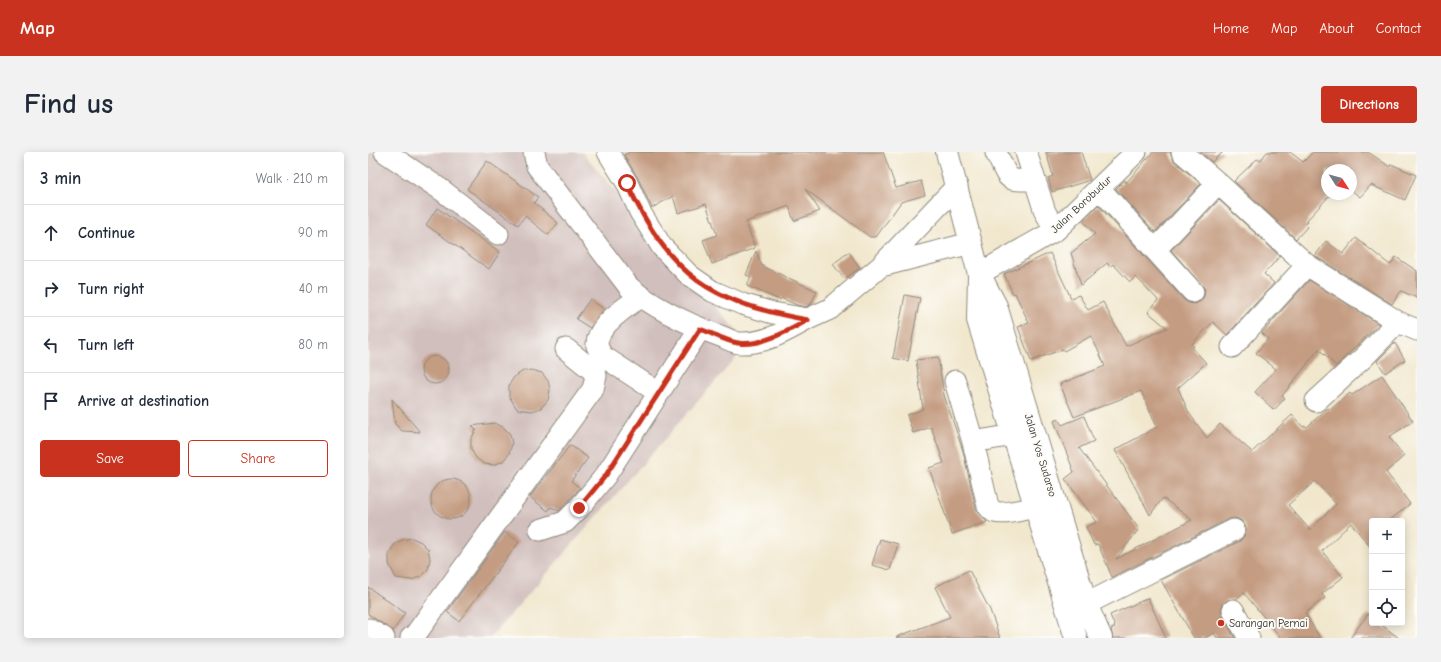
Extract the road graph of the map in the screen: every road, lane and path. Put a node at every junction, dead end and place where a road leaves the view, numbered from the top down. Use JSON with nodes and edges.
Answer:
{"nodes":[{"id":1,"x":385,"y":152,"type":"edge"},
{"id":2,"x":534,"y":152,"type":"edge"},
{"id":3,"x":608,"y":152,"type":"edge"},
{"id":4,"x":947,"y":152,"type":"edge"},
{"id":5,"x":1026,"y":152,"type":"edge"},
{"id":6,"x":1136,"y":152,"type":"edge"},
{"id":7,"x":1182,"y":152,"type":"edge"},
{"id":8,"x":996,"y":153,"type":"edge"},
{"id":9,"x":1034,"y":179,"type":"junction"},
{"id":10,"x":1218,"y":183,"type":"junction"},
{"id":11,"x":957,"y":186,"type":"junction"},
{"id":12,"x":1099,"y":188,"type":"junction"},
{"id":13,"x":1056,"y":230,"type":"junction"},
{"id":14,"x":498,"y":234,"type":"dead end"},
{"id":15,"x":971,"y":243,"type":"junction"},
{"id":16,"x":1155,"y":250,"type":"junction"},
{"id":17,"x":1307,"y":265,"type":"junction"},
{"id":18,"x":881,"y":266,"type":"junction"},
{"id":19,"x":979,"y":274,"type":"junction"},
{"id":20,"x":1193,"y":292,"type":"dead end"},
{"id":21,"x":641,"y":297,"type":"junction"},
{"id":22,"x":808,"y":320,"type":"junction"},
{"id":23,"x":1398,"y":322,"type":"junction"},
{"id":24,"x":700,"y":329,"type":"junction"},
{"id":25,"x":1417,"y":330,"type":"edge"},
{"id":26,"x":1232,"y":347,"type":"dead end"},
{"id":27,"x":566,"y":349,"type":"dead end"},
{"id":28,"x":955,"y":381,"type":"dead end"},
{"id":29,"x":659,"y":393,"type":"junction"},
{"id":30,"x":1316,"y":401,"type":"dead end"},
{"id":31,"x":1014,"y":435,"type":"junction"},
{"id":32,"x":973,"y":442,"type":"junction"},
{"id":33,"x":1036,"y":507,"type":"junction"},
{"id":34,"x":540,"y":530,"type":"dead end"},
{"id":35,"x":1234,"y":530,"type":"dead end"},
{"id":36,"x":1086,"y":604,"type":"junction"},
{"id":37,"x":1232,"y":610,"type":"dead end"},
{"id":38,"x":368,"y":629,"type":"edge"},
{"id":39,"x":384,"y":638,"type":"edge"},
{"id":40,"x":411,"y":638,"type":"edge"},
{"id":41,"x":1076,"y":638,"type":"edge"},
{"id":42,"x":1101,"y":638,"type":"edge"},
{"id":43,"x":1249,"y":638,"type":"edge"}],
"edges":[{"from":1,"to":14,"type":"street"},
{"from":2,"to":21,"type":"street"},
{"from":3,"to":22,"type":"street"},
{"from":4,"to":11,"type":"highway","name":"Jalan Yos Sudarso"},
{"from":5,"to":9,"type":"street"},
{"from":6,"to":12,"type":"street","name":"Jalan Borobudur"},
{"from":7,"to":10,"type":"street"},
{"from":8,"to":9,"type":"street"},
{"from":9,"to":13,"type":"street"},
{"from":10,"to":16,"type":"street"},
{"from":10,"to":17,"type":"street"},
{"from":11,"to":15,"type":"highway","name":"Jalan Yos Sudarso"},
{"from":11,"to":18,"type":"street"},
{"from":12,"to":13,"type":"street","name":"Jalan Borobudur"},
{"from":12,"to":16,"type":"street"},
{"from":13,"to":19,"type":"street","name":"Jalan Borobudur"},
{"from":15,"to":18,"type":"street"},
{"from":15,"to":19,"type":"highway","name":"Jalan Yos Sudarso"},
{"from":16,"to":20,"type":"street"},
{"from":17,"to":23,"type":"street"},
{"from":17,"to":26,"type":"street"},
{"from":18,"to":22,"type":"street"},
{"from":19,"to":31,"type":"highway","name":"Jalan Yos Sudarso"},
{"from":19,"to":36,"type":"highway","name":"Jalan Yos Sudarso"},
{"from":21,"to":24,"type":"street"},
{"from":21,"to":29,"type":"street"},
{"from":22,"to":24,"type":"street"},
{"from":23,"to":25,"type":"street"},
{"from":23,"to":30,"type":"street"},
{"from":24,"to":29,"type":"street"},
{"from":27,"to":40,"type":"street"},
{"from":28,"to":32,"type":"street"},
{"from":29,"to":34,"type":"street"},
{"from":31,"to":32,"type":"street"},
{"from":31,"to":33,"type":"highway","name":"Jalan Yos Sudarso"},
{"from":32,"to":33,"type":"street"},
{"from":33,"to":41,"type":"highway","name":"Jalan Yos Sudarso"},
{"from":35,"to":36,"type":"street"},
{"from":36,"to":42,"type":"highway","name":"Jalan Yos Sudarso"},
{"from":37,"to":43,"type":"street"},
{"from":38,"to":39,"type":"street"}]}
